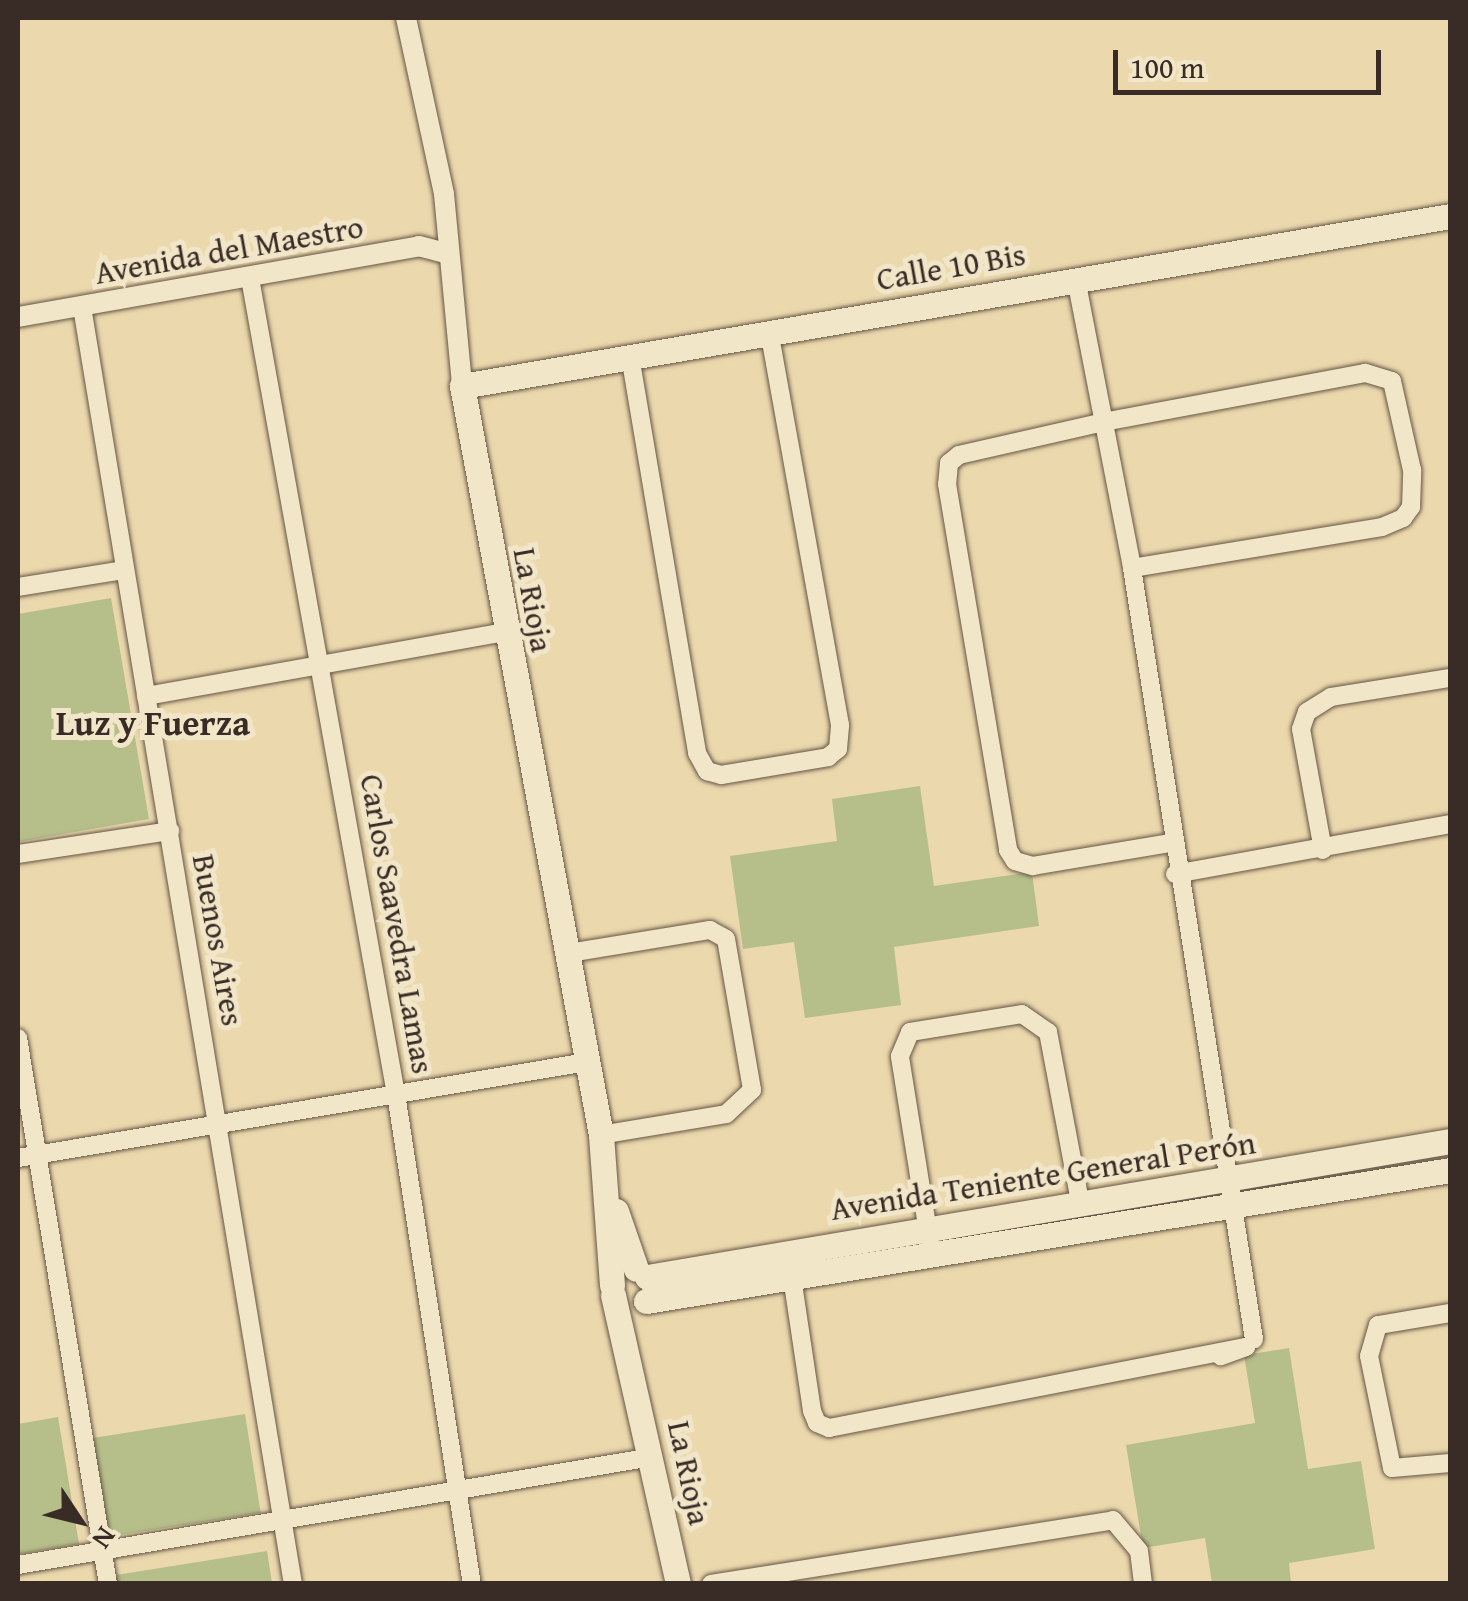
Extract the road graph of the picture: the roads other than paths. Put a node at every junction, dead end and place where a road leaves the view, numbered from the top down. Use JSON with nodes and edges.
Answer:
{"nodes":[{"id":1,"x":406,"y":18,"type":"edge"},
{"id":2,"x":1450,"y":216,"type":"edge"},
{"id":3,"x":449,"y":254,"type":"junction"},
{"id":4,"x":250,"y":278,"type":"junction"},
{"id":5,"x":1076,"y":279,"type":"junction"},
{"id":6,"x":82,"y":307,"type":"junction"},
{"id":7,"x":18,"y":317,"type":"edge"},
{"id":8,"x":769,"y":332,"type":"junction"},
{"id":9,"x":630,"y":356,"type":"junction"},
{"id":10,"x":462,"y":386,"type":"junction"},
{"id":11,"x":1104,"y":422,"type":"junction"},
{"id":12,"x":1132,"y":568,"type":"junction"},
{"id":13,"x":124,"y":570,"type":"junction"},
{"id":14,"x":18,"y":587,"type":"edge"},
{"id":15,"x":505,"y":632,"type":"junction"},
{"id":16,"x":321,"y":663,"type":"junction"},
{"id":17,"x":1450,"y":678,"type":"edge"},
{"id":18,"x":146,"y":696,"type":"junction"},
{"id":19,"x":1450,"y":824,"type":"edge"},
{"id":20,"x":170,"y":831,"type":"junction"},
{"id":21,"x":1171,"y":844,"type":"junction"},
{"id":22,"x":1323,"y":850,"type":"junction"},
{"id":23,"x":18,"y":854,"type":"edge"},
{"id":24,"x":1175,"y":874,"type":"junction"},
{"id":25,"x":569,"y":953,"type":"junction"},
{"id":26,"x":18,"y":1038,"type":"edge"},
{"id":27,"x":587,"y":1062,"type":"junction"},
{"id":28,"x":396,"y":1094,"type":"junction"},
{"id":29,"x":220,"y":1128,"type":"junction"},
{"id":30,"x":601,"y":1135,"type":"junction"},
{"id":31,"x":1450,"y":1141,"type":"edge"},
{"id":32,"x":27,"y":1157,"type":"edge"},
{"id":33,"x":1450,"y":1170,"type":"edge"},
{"id":34,"x":1230,"y":1178,"type":"junction"},
{"id":35,"x":609,"y":1192,"type":"junction"},
{"id":36,"x":1080,"y":1201,"type":"junction"},
{"id":37,"x":1234,"y":1207,"type":"junction"},
{"id":38,"x":927,"y":1226,"type":"junction"},
{"id":39,"x":933,"y":1259,"type":"junction"},
{"id":40,"x":792,"y":1278,"type":"junction"},
{"id":41,"x":643,"y":1288,"type":"junction"},
{"id":42,"x":612,"y":1290,"type":"junction"},
{"id":43,"x":1450,"y":1313,"type":"edge"},
{"id":44,"x":1254,"y":1339,"type":"dead end"},
{"id":45,"x":1221,"y":1356,"type":"dead end"},
{"id":46,"x":636,"y":1376,"type":"junction"},
{"id":47,"x":652,"y":1457,"type":"junction"},
{"id":48,"x":1450,"y":1462,"type":"edge"},
{"id":49,"x":456,"y":1494,"type":"junction"},
{"id":50,"x":283,"y":1523,"type":"junction"},
{"id":51,"x":102,"y":1551,"type":"junction"},
{"id":52,"x":18,"y":1566,"type":"edge"},
{"id":53,"x":108,"y":1584,"type":"edge"},
{"id":54,"x":293,"y":1584,"type":"edge"},
{"id":55,"x":472,"y":1584,"type":"edge"},
{"id":56,"x":678,"y":1584,"type":"edge"},
{"id":57,"x":711,"y":1584,"type":"edge"},
{"id":58,"x":1143,"y":1584,"type":"edge"}],
"edges":[{"from":1,"to":3,"type":"street","name":"La Rioja"},
{"from":2,"to":5,"type":"main road","name":"Calle 10 Bis"},
{"from":3,"to":4,"type":"street","name":"Avenida del Maestro"},
{"from":3,"to":10,"type":"street","name":"La Rioja"},
{"from":4,"to":6,"type":"street","name":"Avenida del Maestro"},
{"from":4,"to":16,"type":"street","name":"Carlos Saavedra Lamas"},
{"from":5,"to":8,"type":"main road","name":"Calle 10 Bis"},
{"from":5,"to":11,"type":"street"},
{"from":6,"to":7,"type":"street","name":"Avenida del Maestro"},
{"from":6,"to":13,"type":"street","name":"Buenos Aires"},
{"from":8,"to":9,"type":"main road","name":"Calle 10 Bis"},
{"from":8,"to":9,"type":"street"},
{"from":9,"to":10,"type":"main road","name":"Calle 10 Bis"},
{"from":10,"to":15,"type":"main road","name":"La Rioja"},
{"from":11,"to":12,"type":"street"},
{"from":11,"to":12,"type":"street"},
{"from":11,"to":21,"type":"street"},
{"from":12,"to":21,"type":"street"},
{"from":13,"to":14,"type":"street"},
{"from":13,"to":18,"type":"street","name":"Buenos Aires"},
{"from":15,"to":16,"type":"street"},
{"from":15,"to":25,"type":"main road","name":"La Rioja"},
{"from":16,"to":18,"type":"street"},
{"from":16,"to":28,"type":"street","name":"Carlos Saavedra Lamas"},
{"from":17,"to":22,"type":"street"},
{"from":18,"to":20,"type":"street","name":"Buenos Aires"},
{"from":19,"to":22,"type":"street"},
{"from":20,"to":23,"type":"street"},
{"from":20,"to":29,"type":"street","name":"Buenos Aires"},
{"from":21,"to":24,"type":"street"},
{"from":22,"to":24,"type":"street"},
{"from":24,"to":34,"type":"street"},
{"from":25,"to":27,"type":"main road","name":"La Rioja"},
{"from":25,"to":30,"type":"street"},
{"from":26,"to":32,"type":"street"},
{"from":27,"to":28,"type":"street"},
{"from":27,"to":30,"type":"main road","name":"La Rioja"},
{"from":28,"to":29,"type":"street"},
{"from":28,"to":49,"type":"street","name":"Carlos Saavedra Lamas"},
{"from":29,"to":32,"type":"street"},
{"from":29,"to":50,"type":"street","name":"Buenos Aires"},
{"from":30,"to":35,"type":"main road","name":"La Rioja"},
{"from":31,"to":34,"type":"main road","name":"Avenida Teniente General Perón"},
{"from":32,"to":51,"type":"street"},
{"from":33,"to":37,"type":"main road","name":"Avenida Teniente General Perón"},
{"from":34,"to":36,"type":"main road","name":"Avenida Teniente General Perón"},
{"from":34,"to":37,"type":"street"},
{"from":35,"to":41,"type":"main road","name":"La Rioja"},
{"from":35,"to":42,"type":"main road","name":"La Rioja"},
{"from":36,"to":38,"type":"main road","name":"Avenida Teniente General Perón"},
{"from":36,"to":38,"type":"street"},
{"from":37,"to":39,"type":"main road","name":"Avenida Teniente General Perón"},
{"from":37,"to":44,"type":"street"},
{"from":38,"to":39,"type":"street"},
{"from":38,"to":41,"type":"main road","name":"Avenida Teniente General Perón"},
{"from":39,"to":40,"type":"main road","name":"Avenida Teniente General Perón"},
{"from":40,"to":41,"type":"main road","name":"Avenida Teniente General Perón"},
{"from":40,"to":45,"type":"street"},
{"from":41,"to":42,"type":"main road"},
{"from":41,"to":42,"type":"main road"},
{"from":41,"to":46,"type":"main road","name":"La Rioja"},
{"from":42,"to":46,"type":"main road","name":"La Rioja"},
{"from":43,"to":48,"type":"street"},
{"from":46,"to":47,"type":"main road","name":"La Rioja"},
{"from":47,"to":49,"type":"street"},
{"from":47,"to":56,"type":"main road","name":"La Rioja"},
{"from":49,"to":50,"type":"street"},
{"from":49,"to":55,"type":"street","name":"Carlos Saavedra Lamas"},
{"from":50,"to":51,"type":"street"},
{"from":50,"to":54,"type":"street","name":"Buenos Aires"},
{"from":51,"to":52,"type":"street"},
{"from":51,"to":53,"type":"street"},
{"from":57,"to":58,"type":"street"}]}
